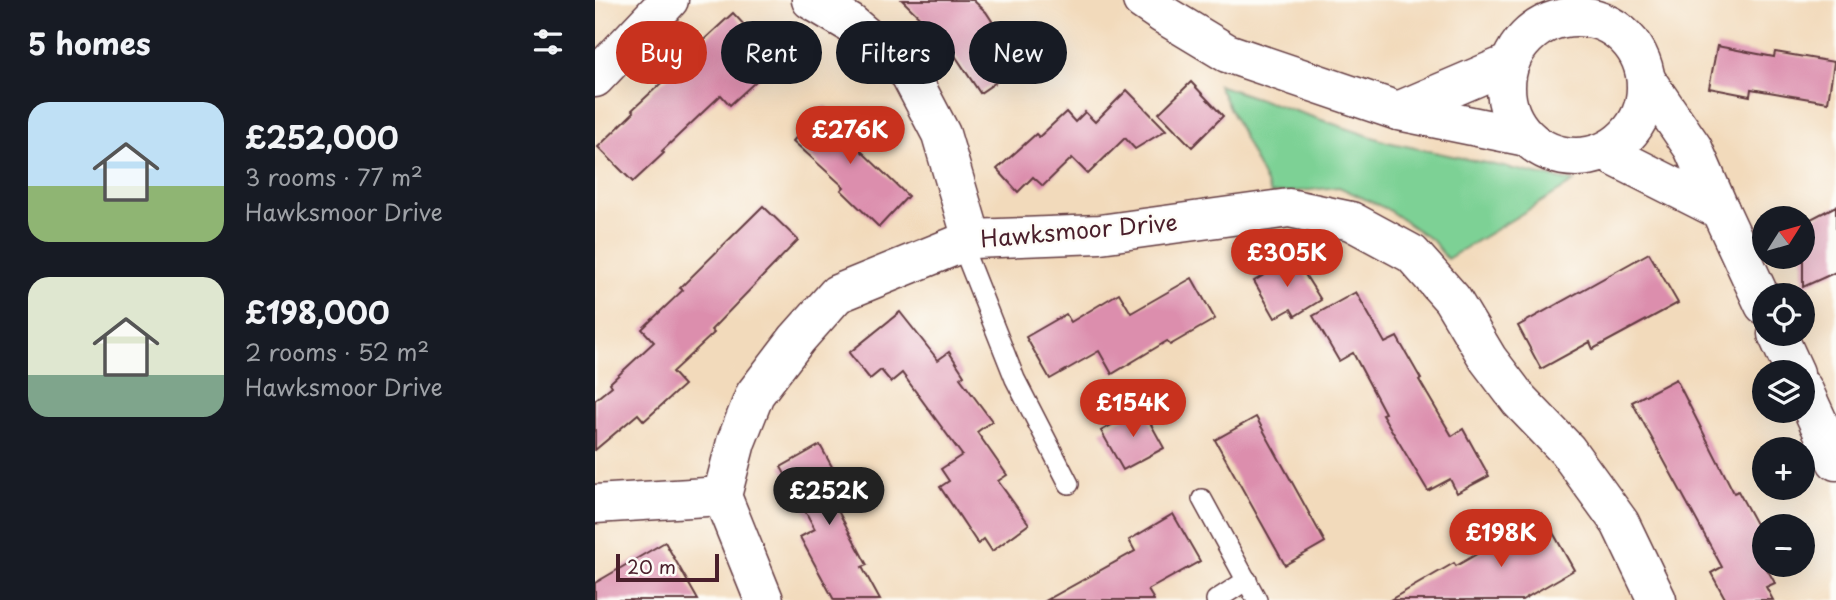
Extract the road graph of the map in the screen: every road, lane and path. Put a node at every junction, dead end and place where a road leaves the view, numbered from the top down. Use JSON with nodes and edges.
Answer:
{"nodes":[{"id":1,"x":669,"y":0,"type":"edge"},
{"id":2,"x":811,"y":0,"type":"edge"},
{"id":3,"x":1142,"y":0,"type":"edge"},
{"id":4,"x":1612,"y":13,"type":"edge"},
{"id":5,"x":1543,"y":14,"type":"edge"},
{"id":6,"x":1510,"y":63,"type":"junction"},
{"id":7,"x":595,"y":78,"type":"edge"},
{"id":8,"x":1647,"y":81,"type":"junction"},
{"id":9,"x":1398,"y":111,"type":"junction"},
{"id":10,"x":1526,"y":137,"type":"junction"},
{"id":11,"x":1605,"y":152,"type":"junction"},
{"id":12,"x":1720,"y":209,"type":"junction"},
{"id":13,"x":966,"y":241,"type":"junction"},
{"id":14,"x":1754,"y":283,"type":"edge"},
{"id":15,"x":1815,"y":415,"type":"edge"},
{"id":16,"x":1836,"y":461,"type":"edge"},
{"id":17,"x":1069,"y":484,"type":"dead end"},
{"id":18,"x":722,"y":496,"type":"junction"},
{"id":19,"x":1202,"y":499,"type":"dead end"},
{"id":20,"x":595,"y":504,"type":"edge"},
{"id":21,"x":1254,"y":593,"type":"edge"},
{"id":22,"x":764,"y":600,"type":"edge"},
{"id":23,"x":1216,"y":600,"type":"edge"},
{"id":24,"x":1656,"y":600,"type":"edge"}],
"edges":[{"from":1,"to":7,"type":"street"},
{"from":2,"to":13,"type":"street"},
{"from":3,"to":9,"type":"street"},
{"from":4,"to":5,"type":"street"},
{"from":4,"to":8,"type":"street"},
{"from":5,"to":6,"type":"street"},
{"from":6,"to":9,"type":"street"},
{"from":6,"to":10,"type":"street"},
{"from":8,"to":11,"type":"street"},
{"from":8,"to":12,"type":"street"},
{"from":9,"to":10,"type":"street"},
{"from":10,"to":11,"type":"street"},
{"from":11,"to":12,"type":"street"},
{"from":12,"to":14,"type":"street"},
{"from":13,"to":17,"type":"lane"},
{"from":13,"to":18,"type":"street","name":"Hawksmoor Drive"},
{"from":13,"to":24,"type":"street","name":"Hawksmoor Drive"},
{"from":15,"to":16,"type":"street"},
{"from":18,"to":20,"type":"street"},
{"from":18,"to":22,"type":"street"},
{"from":19,"to":21,"type":"lane"},
{"from":21,"to":23,"type":"lane"}]}
